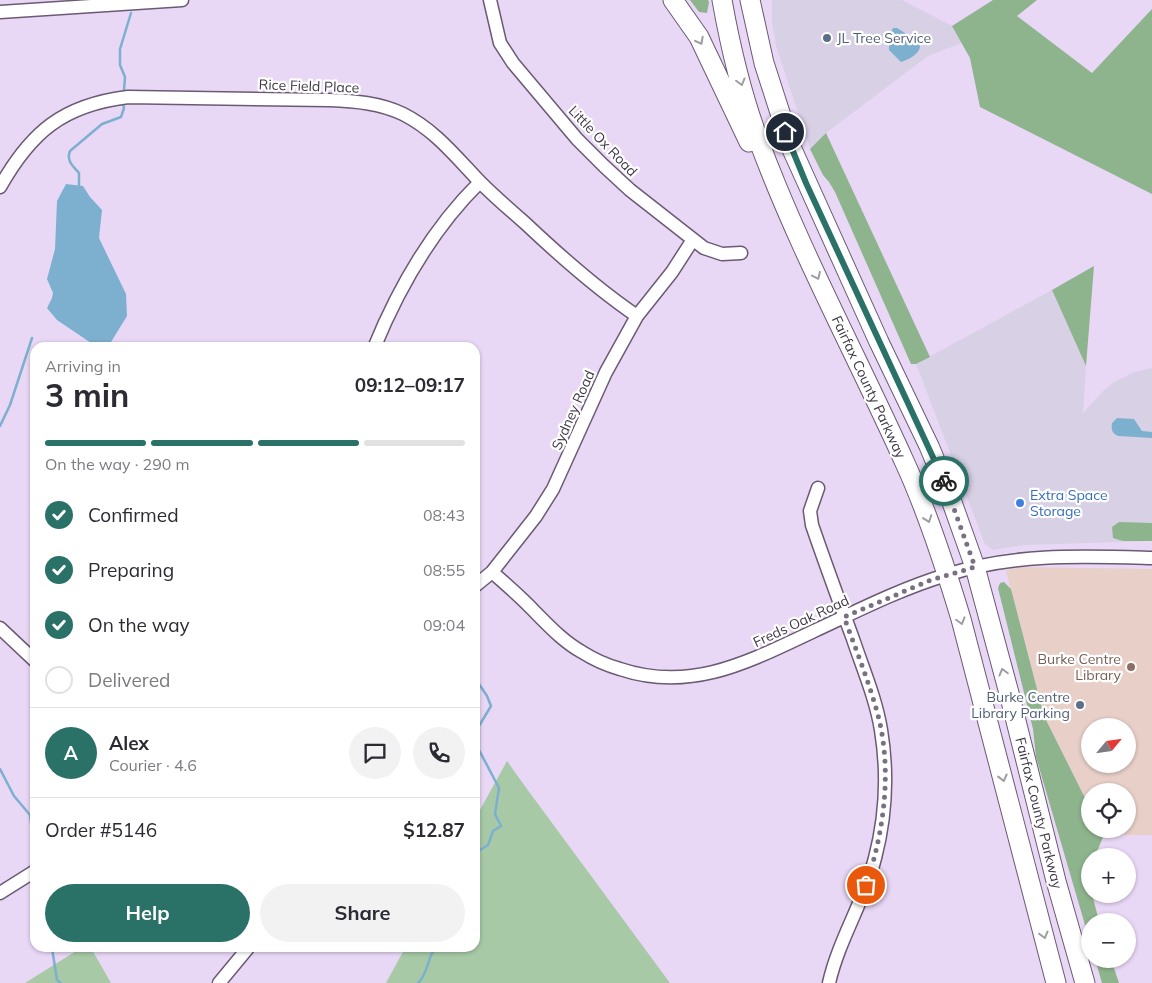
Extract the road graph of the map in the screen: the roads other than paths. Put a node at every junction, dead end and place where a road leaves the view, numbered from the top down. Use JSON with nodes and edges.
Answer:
{"nodes":[{"id":1,"x":182,"y":0,"type":"edge"},
{"id":2,"x":490,"y":0,"type":"edge"},
{"id":3,"x":673,"y":0,"type":"edge"},
{"id":4,"x":722,"y":0,"type":"edge"},
{"id":5,"x":750,"y":0,"type":"edge"},
{"id":6,"x":762,"y":0,"type":"edge"},
{"id":7,"x":0,"y":12,"type":"edge"},
{"id":8,"x":791,"y":147,"type":"junction"},
{"id":9,"x":480,"y":182,"type":"junction"},
{"id":10,"x":0,"y":187,"type":"edge"},
{"id":11,"x":796,"y":232,"type":"junction"},
{"id":12,"x":692,"y":241,"type":"junction"},
{"id":13,"x":741,"y":253,"type":"dead end"},
{"id":14,"x":637,"y":316,"type":"junction"},
{"id":15,"x":376,"y":342,"type":"edge"},
{"id":16,"x":818,"y":488,"type":"dead end"},
{"id":17,"x":1152,"y":558,"type":"edge"},
{"id":18,"x":975,"y":567,"type":"junction"},
{"id":19,"x":492,"y":572,"type":"junction"},
{"id":20,"x":947,"y":574,"type":"junction"},
{"id":21,"x":480,"y":582,"type":"edge"},
{"id":22,"x":844,"y":617,"type":"junction"},
{"id":23,"x":0,"y":628,"type":"edge"},
{"id":24,"x":30,"y":654,"type":"edge"},
{"id":25,"x":30,"y":874,"type":"edge"},
{"id":26,"x":0,"y":893,"type":"edge"},
{"id":27,"x":245,"y":952,"type":"edge"},
{"id":28,"x":219,"y":983,"type":"edge"},
{"id":29,"x":829,"y":983,"type":"edge"},
{"id":30,"x":1056,"y":983,"type":"edge"},
{"id":31,"x":1085,"y":983,"type":"edge"}],
"edges":[{"from":1,"to":7,"type":"street"},
{"from":2,"to":12,"type":"street","name":"Little Ox Road"},
{"from":3,"to":11,"type":"highway","one_way":true},
{"from":4,"to":11,"type":"highway","name":"Fairfax County Parkway","one_way":true},
{"from":5,"to":8,"type":"highway","name":"Fairfax County Parkway"},
{"from":6,"to":8,"type":"highway"},
{"from":8,"to":18,"type":"highway","name":"Fairfax County Parkway"},
{"from":9,"to":10,"type":"street","name":"Rice Field Place"},
{"from":9,"to":14,"type":"street","name":"Rice Field Place"},
{"from":9,"to":15,"type":"street"},
{"from":11,"to":20,"type":"highway","name":"Fairfax County Parkway","one_way":true},
{"from":12,"to":13,"type":"street","name":"Little Ox Road"},
{"from":12,"to":14,"type":"street","name":"Sydney Road"},
{"from":14,"to":19,"type":"street","name":"Sydney Road"},
{"from":16,"to":22,"type":"street"},
{"from":17,"to":18,"type":"street","name":"Freds Oak Road"},
{"from":18,"to":20,"type":"street","name":"Freds Oak Road"},
{"from":31,"to":18,"type":"highway","name":"Fairfax County Parkway","one_way":true},
{"from":19,"to":21,"type":"street","name":"Sydney Road"},
{"from":19,"to":22,"type":"street","name":"Freds Oak Road"},
{"from":20,"to":22,"type":"street","name":"Freds Oak Road"},
{"from":20,"to":30,"type":"highway","name":"Fairfax County Parkway","one_way":true},
{"from":22,"to":29,"type":"street"},
{"from":23,"to":24,"type":"street"},
{"from":25,"to":26,"type":"street"},
{"from":27,"to":28,"type":"street"}]}
